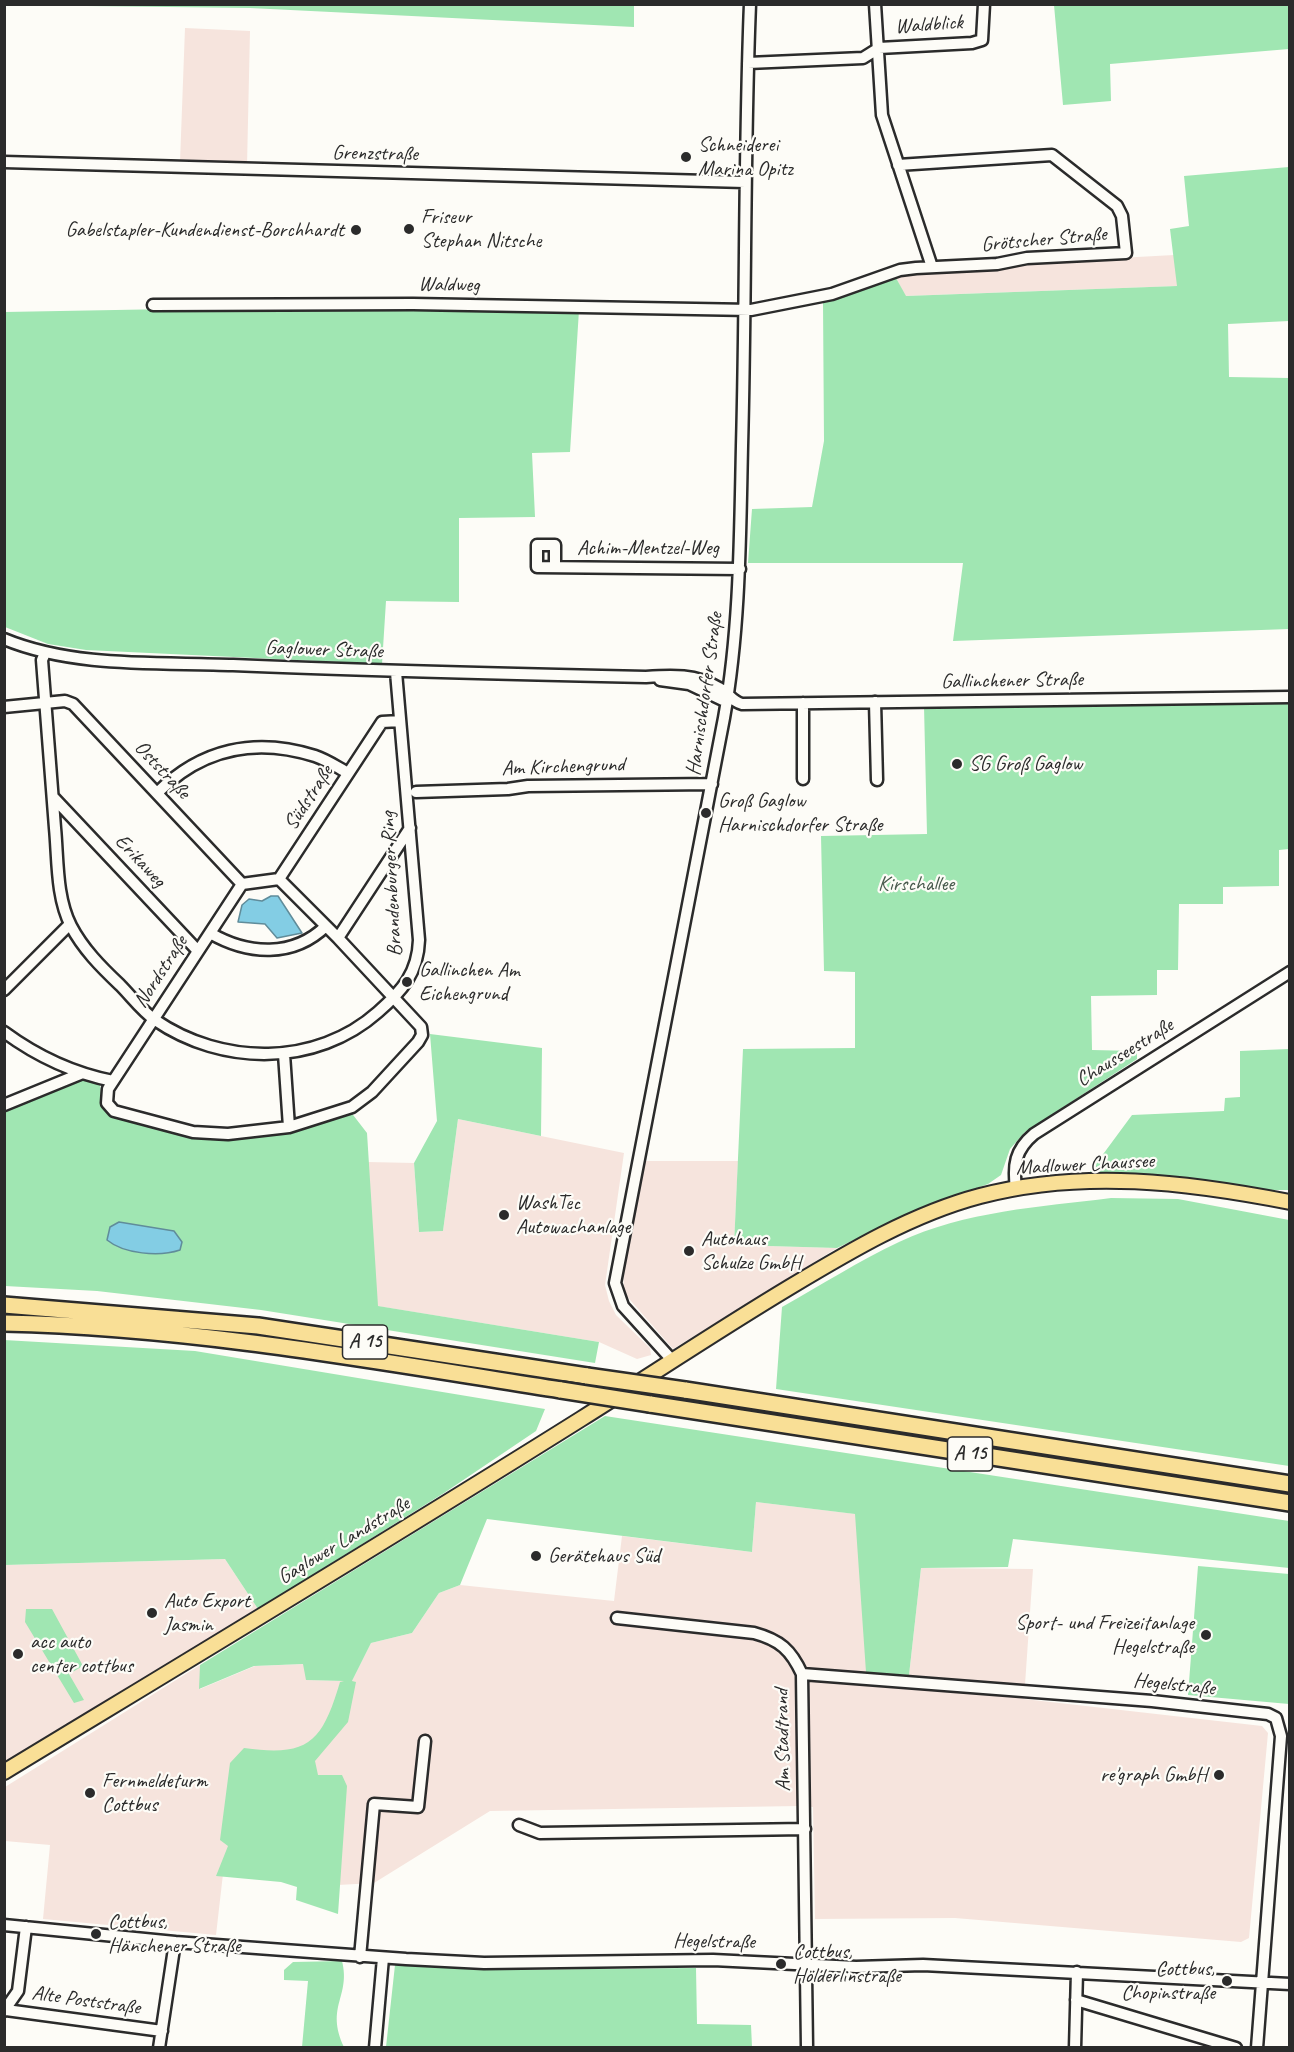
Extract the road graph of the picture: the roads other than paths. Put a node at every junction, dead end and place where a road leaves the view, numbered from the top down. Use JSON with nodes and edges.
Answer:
{"nodes":[{"id":1,"x":750,"y":4,"type":"edge"},
{"id":2,"x":875,"y":4,"type":"edge"},
{"id":3,"x":984,"y":4,"type":"edge"},
{"id":4,"x":879,"y":48,"type":"junction"},
{"id":5,"x":748,"y":63,"type":"junction"},
{"id":6,"x":4,"y":162,"type":"edge"},
{"id":7,"x":898,"y":165,"type":"junction"},
{"id":8,"x":745,"y":182,"type":"junction"},
{"id":9,"x":932,"y":267,"type":"junction"},
{"id":10,"x":153,"y":305,"type":"dead end"},
{"id":11,"x":745,"y":310,"type":"junction"},
{"id":12,"x":555,"y":567,"type":"dead end"},
{"id":13,"x":740,"y":569,"type":"junction"},
{"id":14,"x":4,"y":639,"type":"edge"},
{"id":15,"x":45,"y":653,"type":"junction"},
{"id":16,"x":396,"y":672,"type":"junction"},
{"id":17,"x":1290,"y":697,"type":"edge"},
{"id":18,"x":731,"y":700,"type":"junction"},
{"id":19,"x":875,"y":702,"type":"junction"},
{"id":20,"x":803,"y":703,"type":"junction"},
{"id":21,"x":45,"y":704,"type":"junction"},
{"id":22,"x":4,"y":707,"type":"edge"},
{"id":23,"x":400,"y":721,"type":"junction"},
{"id":24,"x":348,"y":773,"type":"junction"},
{"id":25,"x":803,"y":779,"type":"dead end"},
{"id":26,"x":877,"y":780,"type":"dead end"},
{"id":27,"x":712,"y":784,"type":"junction"},
{"id":28,"x":416,"y":792,"type":"dead end"},
{"id":29,"x":157,"y":794,"type":"junction"},
{"id":30,"x":53,"y":798,"type":"junction"},
{"id":31,"x":410,"y":828,"type":"junction"},
{"id":32,"x":279,"y":879,"type":"junction"},
{"id":33,"x":242,"y":884,"type":"junction"},
{"id":34,"x":70,"y":924,"type":"junction"},
{"id":35,"x":326,"y":926,"type":"junction"},
{"id":36,"x":210,"y":933,"type":"junction"},
{"id":37,"x":338,"y":938,"type":"junction"},
{"id":38,"x":198,"y":951,"type":"junction"},
{"id":39,"x":1290,"y":972,"type":"edge"},
{"id":40,"x":4,"y":990,"type":"edge"},
{"id":41,"x":394,"y":998,"type":"junction"},
{"id":42,"x":153,"y":1019,"type":"junction"},
{"id":43,"x":4,"y":1032,"type":"edge"},
{"id":44,"x":284,"y":1054,"type":"junction"},
{"id":45,"x":80,"y":1074,"type":"junction"},
{"id":46,"x":113,"y":1082,"type":"junction"},
{"id":47,"x":4,"y":1105,"type":"edge"},
{"id":48,"x":289,"y":1127,"type":"junction"},
{"id":49,"x":1016,"y":1188,"type":"junction"},
{"id":50,"x":1290,"y":1202,"type":"edge"},
{"id":51,"x":4,"y":1305,"type":"edge"},
{"id":52,"x":4,"y":1323,"type":"edge"},
{"id":53,"x":672,"y":1360,"type":"junction"},
{"id":54,"x":1290,"y":1484,"type":"edge"},
{"id":55,"x":1290,"y":1503,"type":"edge"},
{"id":56,"x":617,"y":1618,"type":"dead end"},
{"id":57,"x":802,"y":1674,"type":"junction"},
{"id":58,"x":425,"y":1741,"type":"dead end"},
{"id":59,"x":4,"y":1772,"type":"edge"},
{"id":60,"x":519,"y":1825,"type":"dead end"},
{"id":61,"x":805,"y":1829,"type":"junction"},
{"id":62,"x":4,"y":1925,"type":"edge"},
{"id":63,"x":26,"y":1927,"type":"junction"},
{"id":64,"x":176,"y":1942,"type":"junction"},
{"id":65,"x":360,"y":1957,"type":"junction"},
{"id":66,"x":383,"y":1958,"type":"junction"},
{"id":67,"x":806,"y":1965,"type":"junction"},
{"id":68,"x":1077,"y":1972,"type":"junction"},
{"id":69,"x":1260,"y":1983,"type":"junction"},
{"id":70,"x":1290,"y":1984,"type":"edge"},
{"id":71,"x":1076,"y":2000,"type":"junction"},
{"id":72,"x":5,"y":2011,"type":"edge"},
{"id":73,"x":162,"y":2031,"type":"junction"},
{"id":74,"x":159,"y":2048,"type":"edge"},
{"id":75,"x":375,"y":2048,"type":"edge"},
{"id":76,"x":807,"y":2048,"type":"edge"},
{"id":77,"x":1075,"y":2048,"type":"edge"},
{"id":78,"x":1236,"y":2048,"type":"edge"},
{"id":79,"x":1257,"y":2048,"type":"edge"}],
"edges":[{"from":1,"to":5,"type":"street","name":"Harnischdorfer Straße"},
{"from":2,"to":4,"type":"street","name":"Waldblick"},
{"from":3,"to":4,"type":"street","name":"Waldblick"},
{"from":4,"to":5,"type":"street","name":"Waldblick"},
{"from":4,"to":7,"type":"street","name":"Waldblick"},
{"from":5,"to":8,"type":"street","name":"Harnischdorfer Straße"},
{"from":6,"to":8,"type":"street","name":"Grenzstraße"},
{"from":7,"to":9,"type":"street"},
{"from":7,"to":9,"type":"street","name":"Grötscher Straße"},
{"from":8,"to":11,"type":"street","name":"Harnischdorfer Straße"},
{"from":9,"to":11,"type":"street","name":"Grötscher Straße"},
{"from":10,"to":11,"type":"street","name":"Waldweg"},
{"from":11,"to":13,"type":"street","name":"Harnischdorfer Straße"},
{"from":12,"to":13,"type":"street","name":"Achim-Mentzel-Weg"},
{"from":13,"to":18,"type":"street","name":"Harnischdorfer Straße"},
{"from":14,"to":15,"type":"street","name":"Gaglower Straße"},
{"from":15,"to":16,"type":"street","name":"Gaglower Straße"},
{"from":15,"to":21,"type":"street","name":"Brandenburger Ring"},
{"from":16,"to":18,"type":"street","name":"Gaglower Straße"},
{"from":16,"to":23,"type":"street","name":"Brandenburger Ring"},
{"from":17,"to":19,"type":"street","name":"Gallinchener Straße"},
{"from":18,"to":20,"type":"street","name":"Gallinchener Straße"},
{"from":18,"to":27,"type":"street","name":"Harnischdorfer Straße"},
{"from":19,"to":20,"type":"street","name":"Gallinchener Straße"},
{"from":19,"to":26,"type":"street"},
{"from":20,"to":25,"type":"street"},
{"from":21,"to":22,"type":"street","name":"Oststraße"},
{"from":21,"to":29,"type":"street","name":"Oststraße"},
{"from":21,"to":30,"type":"street","name":"Brandenburger Ring"},
{"from":23,"to":24,"type":"street","name":"Südstraße"},
{"from":23,"to":31,"type":"street","name":"Brandenburger Ring"},
{"from":24,"to":29,"type":"street"},
{"from":24,"to":32,"type":"street","name":"Südstraße"},
{"from":27,"to":28,"type":"street","name":"Am Kirchengrund"},
{"from":27,"to":53,"type":"street","name":"Harnischdorfer Straße"},
{"from":29,"to":33,"type":"street","name":"Oststraße"},
{"from":30,"to":34,"type":"street","name":"Brandenburger Ring"},
{"from":30,"to":38,"type":"street","name":"Erikaweg"},
{"from":31,"to":37,"type":"street"},
{"from":31,"to":41,"type":"street","name":"Brandenburger Ring"},
{"from":32,"to":33,"type":"street"},
{"from":32,"to":35,"type":"street"},
{"from":33,"to":36,"type":"street","name":"Nordstraße"},
{"from":34,"to":40,"type":"street"},
{"from":34,"to":42,"type":"street","name":"Brandenburger Ring"},
{"from":35,"to":36,"type":"street"},
{"from":35,"to":37,"type":"street"},
{"from":36,"to":38,"type":"street","name":"Nordstraße"},
{"from":37,"to":41,"type":"street"},
{"from":38,"to":42,"type":"street","name":"Nordstraße"},
{"from":39,"to":49,"type":"street","name":"Chausseestraße"},
{"from":41,"to":44,"type":"street","name":"Brandenburger Ring"},
{"from":41,"to":48,"type":"street"},
{"from":42,"to":44,"type":"street","name":"Brandenburger Ring"},
{"from":42,"to":46,"type":"street","name":"Nordstraße"},
{"from":43,"to":45,"type":"street"},
{"from":44,"to":48,"type":"street"},
{"from":45,"to":46,"type":"street"},
{"from":45,"to":47,"type":"street"},
{"from":46,"to":48,"type":"street"},
{"from":49,"to":50,"type":"main road","name":"Madlower Chaussee"},
{"from":49,"to":53,"type":"main road","name":"Madlower Chaussee"},
{"from":51,"to":54,"type":"highway","number":"A 15","bridge":true},
{"from":52,"to":55,"type":"highway","number":"A 15","bridge":true},
{"from":53,"to":59,"type":"main road","name":"Gaglower Landstraße"},
{"from":56,"to":57,"type":"street","name":"Am Stadtrand"},
{"from":57,"to":61,"type":"street","name":"Am Stadtrand"},
{"from":57,"to":69,"type":"street","name":"Hegelstraße"},
{"from":58,"to":65,"type":"street"},
{"from":60,"to":61,"type":"street"},
{"from":61,"to":67,"type":"street","name":"Am Stadtrand"},
{"from":62,"to":63,"type":"street","name":"Hegelstraße"},
{"from":63,"to":64,"type":"street","name":"Hegelstraße"},
{"from":63,"to":72,"type":"street","name":"Alte Poststraße"},
{"from":64,"to":65,"type":"street","name":"Hegelstraße"},
{"from":64,"to":73,"type":"street"},
{"from":65,"to":66,"type":"street","name":"Hegelstraße"},
{"from":66,"to":67,"type":"street","name":"Hegelstraße"},
{"from":66,"to":75,"type":"street"},
{"from":67,"to":68,"type":"street","name":"Hegelstraße"},
{"from":67,"to":76,"type":"street","name":"Am Stadtrand"},
{"from":68,"to":69,"type":"street","name":"Hegelstraße"},
{"from":68,"to":71,"type":"street"},
{"from":69,"to":70,"type":"street","name":"Hegelstraße"},
{"from":69,"to":79,"type":"street","name":"Hegelstraße"},
{"from":71,"to":77,"type":"street"},
{"from":71,"to":78,"type":"street"},
{"from":72,"to":73,"type":"street","name":"Alte Poststraße"},
{"from":73,"to":74,"type":"street"}]}
